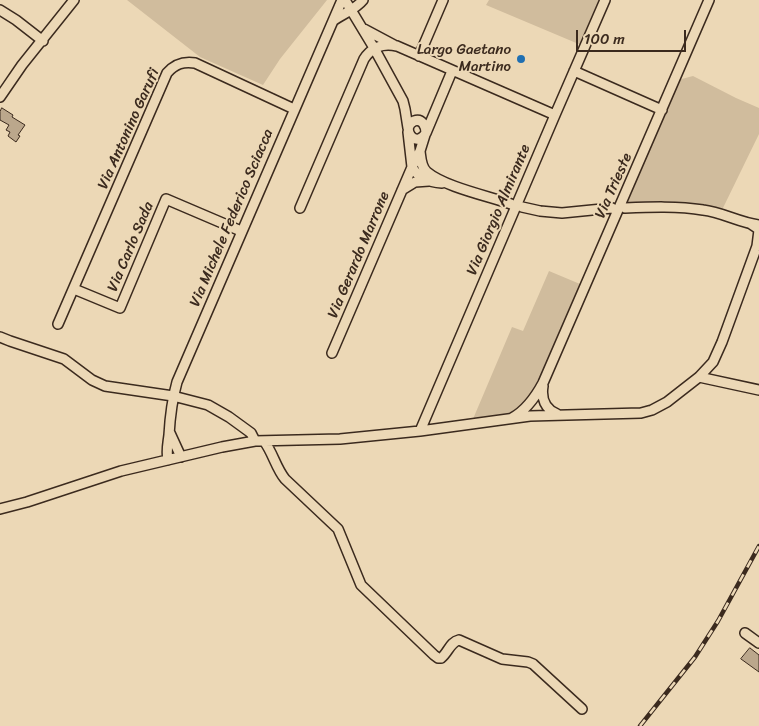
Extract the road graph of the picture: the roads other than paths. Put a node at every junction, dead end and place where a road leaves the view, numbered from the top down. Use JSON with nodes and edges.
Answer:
{"nodes":[{"id":1,"x":74,"y":0,"type":"edge"},
{"id":2,"x":343,"y":0,"type":"edge"},
{"id":3,"x":363,"y":0,"type":"edge"},
{"id":4,"x":443,"y":0,"type":"edge"},
{"id":5,"x":605,"y":0,"type":"edge"},
{"id":6,"x":709,"y":0,"type":"edge"},
{"id":7,"x":0,"y":10,"type":"edge"},
{"id":8,"x":351,"y":10,"type":"junction"},
{"id":9,"x":332,"y":22,"type":"junction"},
{"id":10,"x":362,"y":28,"type":"junction"},
{"id":11,"x":43,"y":41,"type":"junction"},
{"id":12,"x":397,"y":46,"type":"junction"},
{"id":13,"x":374,"y":48,"type":"junction"},
{"id":14,"x":418,"y":56,"type":"junction"},
{"id":15,"x":452,"y":71,"type":"junction"},
{"id":16,"x":574,"y":72,"type":"junction"},
{"id":17,"x":0,"y":97,"type":"edge"},
{"id":18,"x":294,"y":109,"type":"junction"},
{"id":19,"x":662,"y":110,"type":"junction"},
{"id":20,"x":555,"y":115,"type":"junction"},
{"id":21,"x":408,"y":130,"type":"junction"},
{"id":22,"x":425,"y":134,"type":"junction"},
{"id":23,"x":420,"y":151,"type":"junction"},
{"id":24,"x":412,"y":167,"type":"junction"},
{"id":25,"x":429,"y":182,"type":"junction"},
{"id":26,"x":450,"y":184,"type":"junction"},
{"id":27,"x":402,"y":191,"type":"junction"},
{"id":28,"x":511,"y":204,"type":"dead end"},
{"id":29,"x":522,"y":207,"type":"dead end"},
{"id":30,"x":300,"y":208,"type":"dead end"},
{"id":31,"x":612,"y":208,"type":"dead end"},
{"id":32,"x":625,"y":208,"type":"dead end"},
{"id":33,"x":756,"y":223,"type":"edge"},
{"id":34,"x":241,"y":232,"type":"junction"},
{"id":35,"x":758,"y":246,"type":"edge"},
{"id":36,"x":74,"y":289,"type":"junction"},
{"id":37,"x":58,"y":324,"type":"dead end"},
{"id":38,"x":0,"y":337,"type":"edge"},
{"id":39,"x":332,"y":352,"type":"dead end"},
{"id":40,"x":699,"y":377,"type":"junction"},
{"id":41,"x":755,"y":390,"type":"edge"},
{"id":42,"x":173,"y":396,"type":"junction"},
{"id":43,"x":539,"y":397,"type":"junction"},
{"id":44,"x":558,"y":415,"type":"junction"},
{"id":45,"x":534,"y":416,"type":"junction"},
{"id":46,"x":508,"y":419,"type":"junction"},
{"id":47,"x":169,"y":428,"type":"junction"},
{"id":48,"x":420,"y":430,"type":"junction"},
{"id":49,"x":260,"y":441,"type":"junction"},
{"id":50,"x":181,"y":457,"type":"junction"},
{"id":51,"x":168,"y":460,"type":"junction"},
{"id":52,"x":0,"y":509,"type":"edge"},
{"id":53,"x":745,"y":633,"type":"dead end"},
{"id":54,"x":759,"y":643,"type":"edge"},
{"id":55,"x":582,"y":710,"type":"dead end"}],
"edges":[{"from":1,"to":11,"type":"street"},
{"from":2,"to":8,"type":"street"},
{"from":2,"to":9,"type":"street","name":"Via Michele Federico Sciacca"},
{"from":3,"to":8,"type":"street"},
{"from":4,"to":14,"type":"street"},
{"from":5,"to":16,"type":"street","name":"Via Giorgio Almirante"},
{"from":6,"to":19,"type":"street","name":"Via Trieste"},
{"from":7,"to":11,"type":"street"},
{"from":8,"to":9,"type":"street"},
{"from":8,"to":10,"type":"street"},
{"from":9,"to":18,"type":"street","name":"Via Michele Federico Sciacca"},
{"from":10,"to":12,"type":"street"},
{"from":10,"to":13,"type":"street"},
{"from":11,"to":17,"type":"street"},
{"from":12,"to":13,"type":"street"},
{"from":12,"to":14,"type":"street"},
{"from":13,"to":21,"type":"street"},
{"from":13,"to":30,"type":"street"},
{"from":14,"to":15,"type":"street"},
{"from":15,"to":20,"type":"street"},
{"from":15,"to":22,"type":"street","name":"Via Gerardo Marrone"},
{"from":16,"to":19,"type":"street"},
{"from":16,"to":20,"type":"street","name":"Via Giorgio Almirante"},
{"from":18,"to":34,"type":"street","name":"Via Michele Federico Sciacca"},
{"from":18,"to":36,"type":"street","name":"Via Antonino Garufi"},
{"from":19,"to":43,"type":"street","name":"Via Trieste"},
{"from":20,"to":48,"type":"street","name":"Via Giorgio Almirante"},
{"from":21,"to":22,"type":"street"},
{"from":21,"to":22,"type":"street"},
{"from":21,"to":24,"type":"street"},
{"from":22,"to":23,"type":"street","name":"Via Gerardo Marrone"},
{"from":23,"to":24,"type":"street","name":"Via Gerardo Marrone"},
{"from":23,"to":26,"type":"street"},
{"from":24,"to":25,"type":"street"},
{"from":24,"to":27,"type":"street","name":"Via Gerardo Marrone"},
{"from":25,"to":26,"type":"street"},
{"from":25,"to":27,"type":"street"},
{"from":26,"to":28,"type":"street"},
{"from":27,"to":39,"type":"street","name":"Via Gerardo Marrone"},
{"from":29,"to":31,"type":"street"},
{"from":32,"to":33,"type":"street"},
{"from":33,"to":35,"type":"street"},
{"from":34,"to":36,"type":"street","name":"Via Carlo Sada"},
{"from":34,"to":42,"type":"street","name":"Via Michele Federico Sciacca"},
{"from":35,"to":40,"type":"street"},
{"from":36,"to":37,"type":"street","name":"Via Antonino Garufi"},
{"from":38,"to":42,"type":"street"},
{"from":40,"to":41,"type":"street"},
{"from":40,"to":44,"type":"street"},
{"from":42,"to":47,"type":"street","name":"Via Michele Federico Sciacca"},
{"from":42,"to":49,"type":"street"},
{"from":43,"to":44,"type":"street"},
{"from":43,"to":45,"type":"street"},
{"from":43,"to":46,"type":"street","name":"Via Trieste"},
{"from":44,"to":45,"type":"street"},
{"from":45,"to":46,"type":"street"},
{"from":46,"to":48,"type":"street"},
{"from":47,"to":50,"type":"street"},
{"from":47,"to":51,"type":"street","name":"Via Michele Federico Sciacca"},
{"from":48,"to":49,"type":"street"},
{"from":49,"to":50,"type":"street"},
{"from":49,"to":55,"type":"street"},
{"from":50,"to":51,"type":"street"},
{"from":51,"to":52,"type":"street"},
{"from":53,"to":54,"type":"street"}]}
